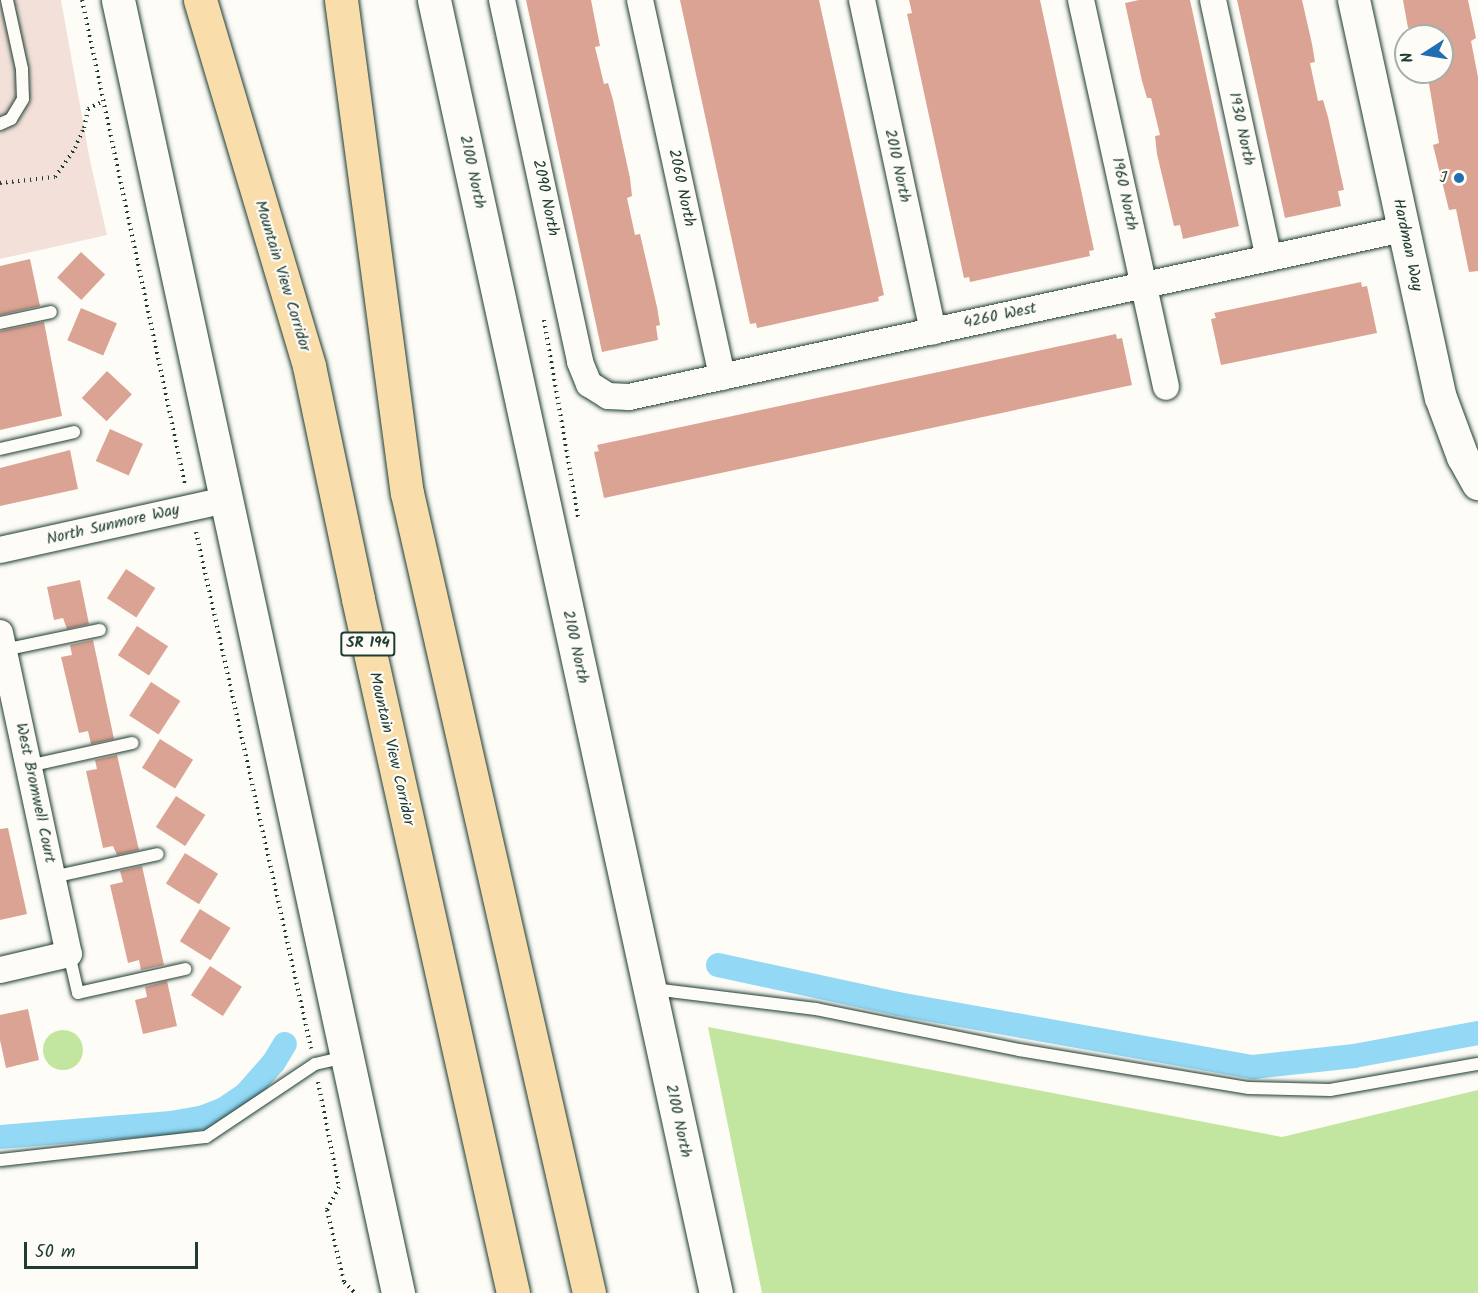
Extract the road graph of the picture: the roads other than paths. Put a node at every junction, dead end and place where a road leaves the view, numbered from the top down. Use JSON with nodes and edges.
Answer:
{"nodes":[{"id":1,"x":7,"y":0,"type":"edge"},
{"id":2,"x":118,"y":0,"type":"edge"},
{"id":3,"x":200,"y":0,"type":"edge"},
{"id":4,"x":340,"y":0,"type":"edge"},
{"id":5,"x":434,"y":0,"type":"edge"},
{"id":6,"x":502,"y":0,"type":"edge"},
{"id":7,"x":640,"y":0,"type":"edge"},
{"id":8,"x":862,"y":0,"type":"edge"},
{"id":9,"x":1082,"y":0,"type":"edge"},
{"id":10,"x":1213,"y":0,"type":"edge"},
{"id":11,"x":1354,"y":0,"type":"edge"},
{"id":12,"x":0,"y":124,"type":"edge"},
{"id":13,"x":1403,"y":229,"type":"junction"},
{"id":14,"x":1269,"y":258,"type":"junction"},
{"id":15,"x":1144,"y":285,"type":"junction"},
{"id":16,"x":51,"y":312,"type":"dead end"},
{"id":17,"x":0,"y":323,"type":"edge"},
{"id":18,"x":933,"y":331,"type":"junction"},
{"id":19,"x":722,"y":377,"type":"junction"},
{"id":20,"x":1166,"y":387,"type":"dead end"},
{"id":21,"x":598,"y":392,"type":"joint"},
{"id":22,"x":74,"y":432,"type":"dead end"},
{"id":23,"x":0,"y":448,"type":"edge"},
{"id":24,"x":1478,"y":484,"type":"edge"},
{"id":25,"x":226,"y":500,"type":"junction"},
{"id":26,"x":0,"y":550,"type":"edge"},
{"id":27,"x":100,"y":630,"type":"dead end"},
{"id":28,"x":2,"y":641,"type":"edge"},
{"id":29,"x":133,"y":742,"type":"dead end"},
{"id":30,"x":28,"y":766,"type":"junction"},
{"id":31,"x":158,"y":854,"type":"dead end"},
{"id":32,"x":52,"y":877,"type":"junction"},
{"id":33,"x":69,"y":954,"type":"junction"},
{"id":34,"x":185,"y":969,"type":"dead end"},
{"id":35,"x":0,"y":970,"type":"edge"},
{"id":36,"x":649,"y":989,"type":"junction"},
{"id":37,"x":347,"y":1057,"type":"junction"},
{"id":38,"x":1478,"y":1064,"type":"edge"},
{"id":39,"x":0,"y":1160,"type":"edge"},
{"id":40,"x":398,"y":1293,"type":"edge"},
{"id":41,"x":513,"y":1293,"type":"edge"},
{"id":42,"x":589,"y":1293,"type":"edge"},
{"id":43,"x":716,"y":1293,"type":"edge"}],
"edges":[{"from":1,"to":12,"type":"lane"},
{"from":2,"to":25,"type":"main road"},
{"from":3,"to":41,"type":"highway","name":"Mountain View Corridor","number":"SR 194"},
{"from":4,"to":42,"type":"highway"},
{"from":5,"to":36,"type":"main road","name":"2100 North"},
{"from":6,"to":21,"type":"street","name":"2090 North"},
{"from":7,"to":19,"type":"street","name":"2060 North"},
{"from":8,"to":18,"type":"street","name":"2010 North"},
{"from":9,"to":15,"type":"street","name":"1960 North"},
{"from":10,"to":14,"type":"street","name":"1930 North"},
{"from":11,"to":13,"type":"street","name":"Hardman Way"},
{"from":13,"to":14,"type":"street","name":"4260 West"},
{"from":13,"to":24,"type":"street","name":"Hardman Way"},
{"from":14,"to":15,"type":"street","name":"4260 West"},
{"from":15,"to":18,"type":"street","name":"4260 West"},
{"from":15,"to":20,"type":"street","name":"1960 North"},
{"from":16,"to":17,"type":"lane"},
{"from":18,"to":19,"type":"street","name":"4260 West"},
{"from":19,"to":21,"type":"street","name":"4260 West"},
{"from":22,"to":23,"type":"lane"},
{"from":25,"to":26,"type":"street","name":"North Sunmore Way"},
{"from":25,"to":37,"type":"main road"},
{"from":27,"to":28,"type":"lane"},
{"from":28,"to":30,"type":"street","name":"West Bromwell Court"},
{"from":29,"to":30,"type":"lane"},
{"from":30,"to":32,"type":"street","name":"West Bromwell Court"},
{"from":31,"to":32,"type":"lane"},
{"from":32,"to":33,"type":"street","name":"West Bromwell Court"},
{"from":33,"to":34,"type":"lane"},
{"from":33,"to":35,"type":"street"},
{"from":36,"to":38,"type":"lane"},
{"from":36,"to":43,"type":"main road","name":"2100 North"},
{"from":37,"to":39,"type":"lane"},
{"from":37,"to":40,"type":"main road"}]}
